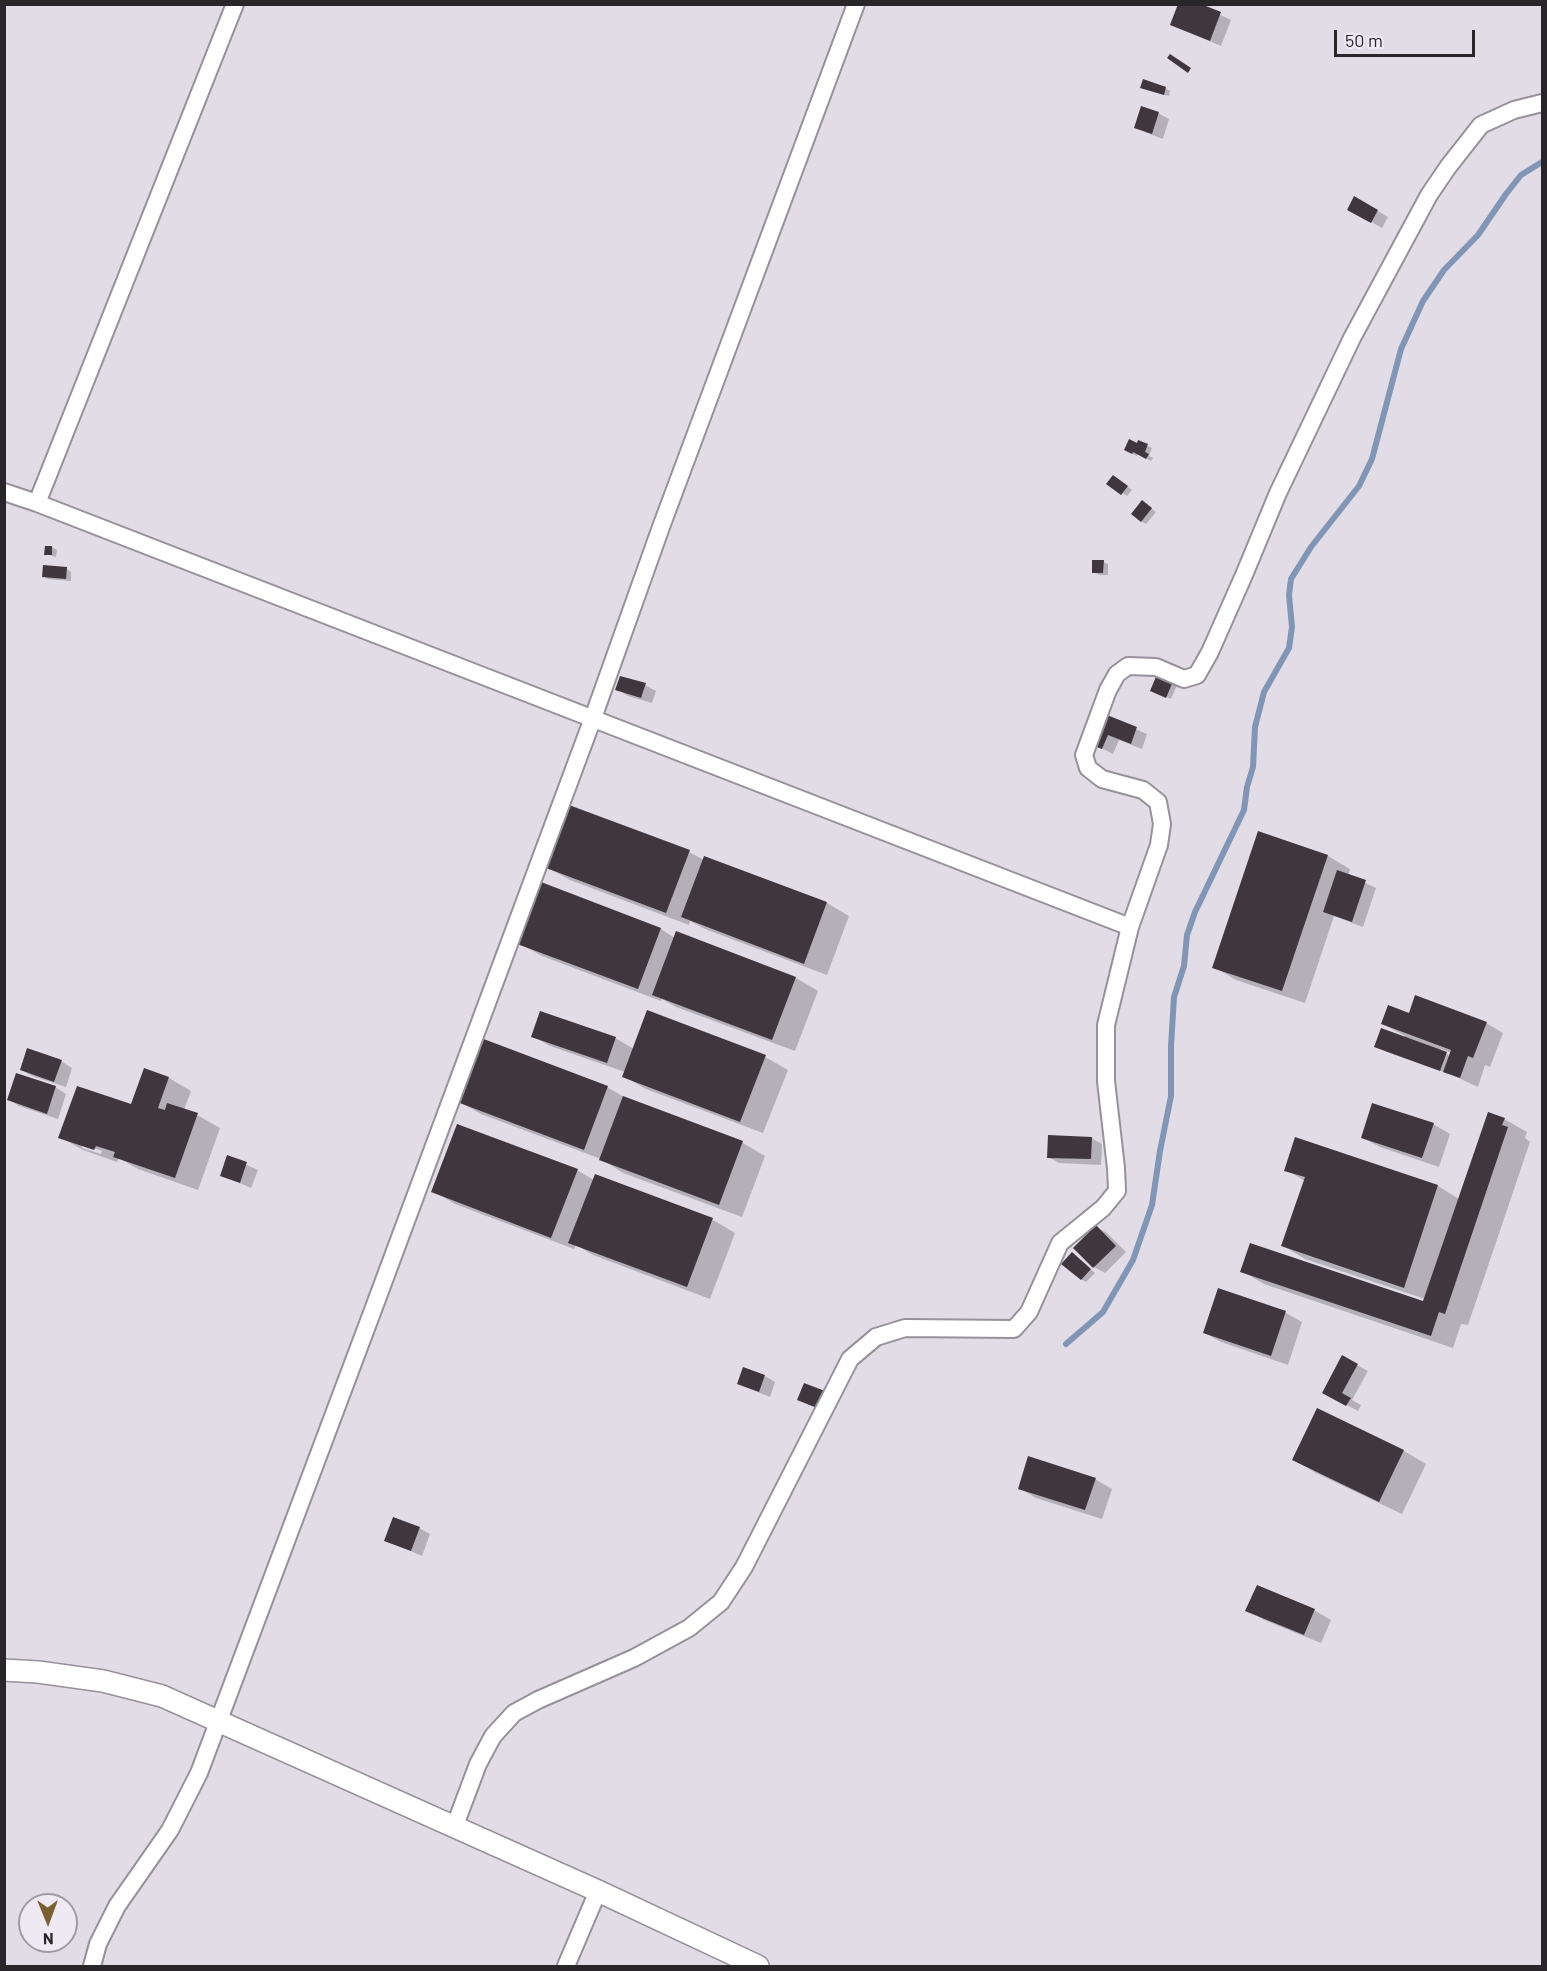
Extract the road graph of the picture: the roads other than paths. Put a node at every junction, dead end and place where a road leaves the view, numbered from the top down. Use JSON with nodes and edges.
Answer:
{"nodes":[{"id":1,"x":235,"y":4,"type":"edge"},
{"id":2,"x":856,"y":4,"type":"edge"},
{"id":3,"x":1542,"y":103,"type":"edge"},
{"id":4,"x":4,"y":492,"type":"edge"},
{"id":5,"x":37,"y":503,"type":"junction"},
{"id":6,"x":593,"y":718,"type":"junction"},
{"id":7,"x":1130,"y":927,"type":"junction"},
{"id":8,"x":4,"y":1670,"type":"edge"},
{"id":9,"x":218,"y":1720,"type":"junction"},
{"id":10,"x":454,"y":1828,"type":"junction"},
{"id":11,"x":598,"y":1891,"type":"junction"},
{"id":12,"x":92,"y":1966,"type":"edge"},
{"id":13,"x":566,"y":1966,"type":"edge"},
{"id":14,"x":758,"y":1966,"type":"edge"}],
"edges":[{"from":1,"to":5,"type":"street"},
{"from":2,"to":6,"type":"street"},
{"from":3,"to":7,"type":"street"},
{"from":4,"to":5,"type":"street"},
{"from":5,"to":6,"type":"street"},
{"from":6,"to":7,"type":"street"},
{"from":6,"to":9,"type":"street"},
{"from":7,"to":10,"type":"street"},
{"from":8,"to":9,"type":"street"},
{"from":9,"to":10,"type":"street"},
{"from":9,"to":12,"type":"street"},
{"from":10,"to":11,"type":"street"},
{"from":11,"to":13,"type":"street"},
{"from":11,"to":14,"type":"street"}]}
